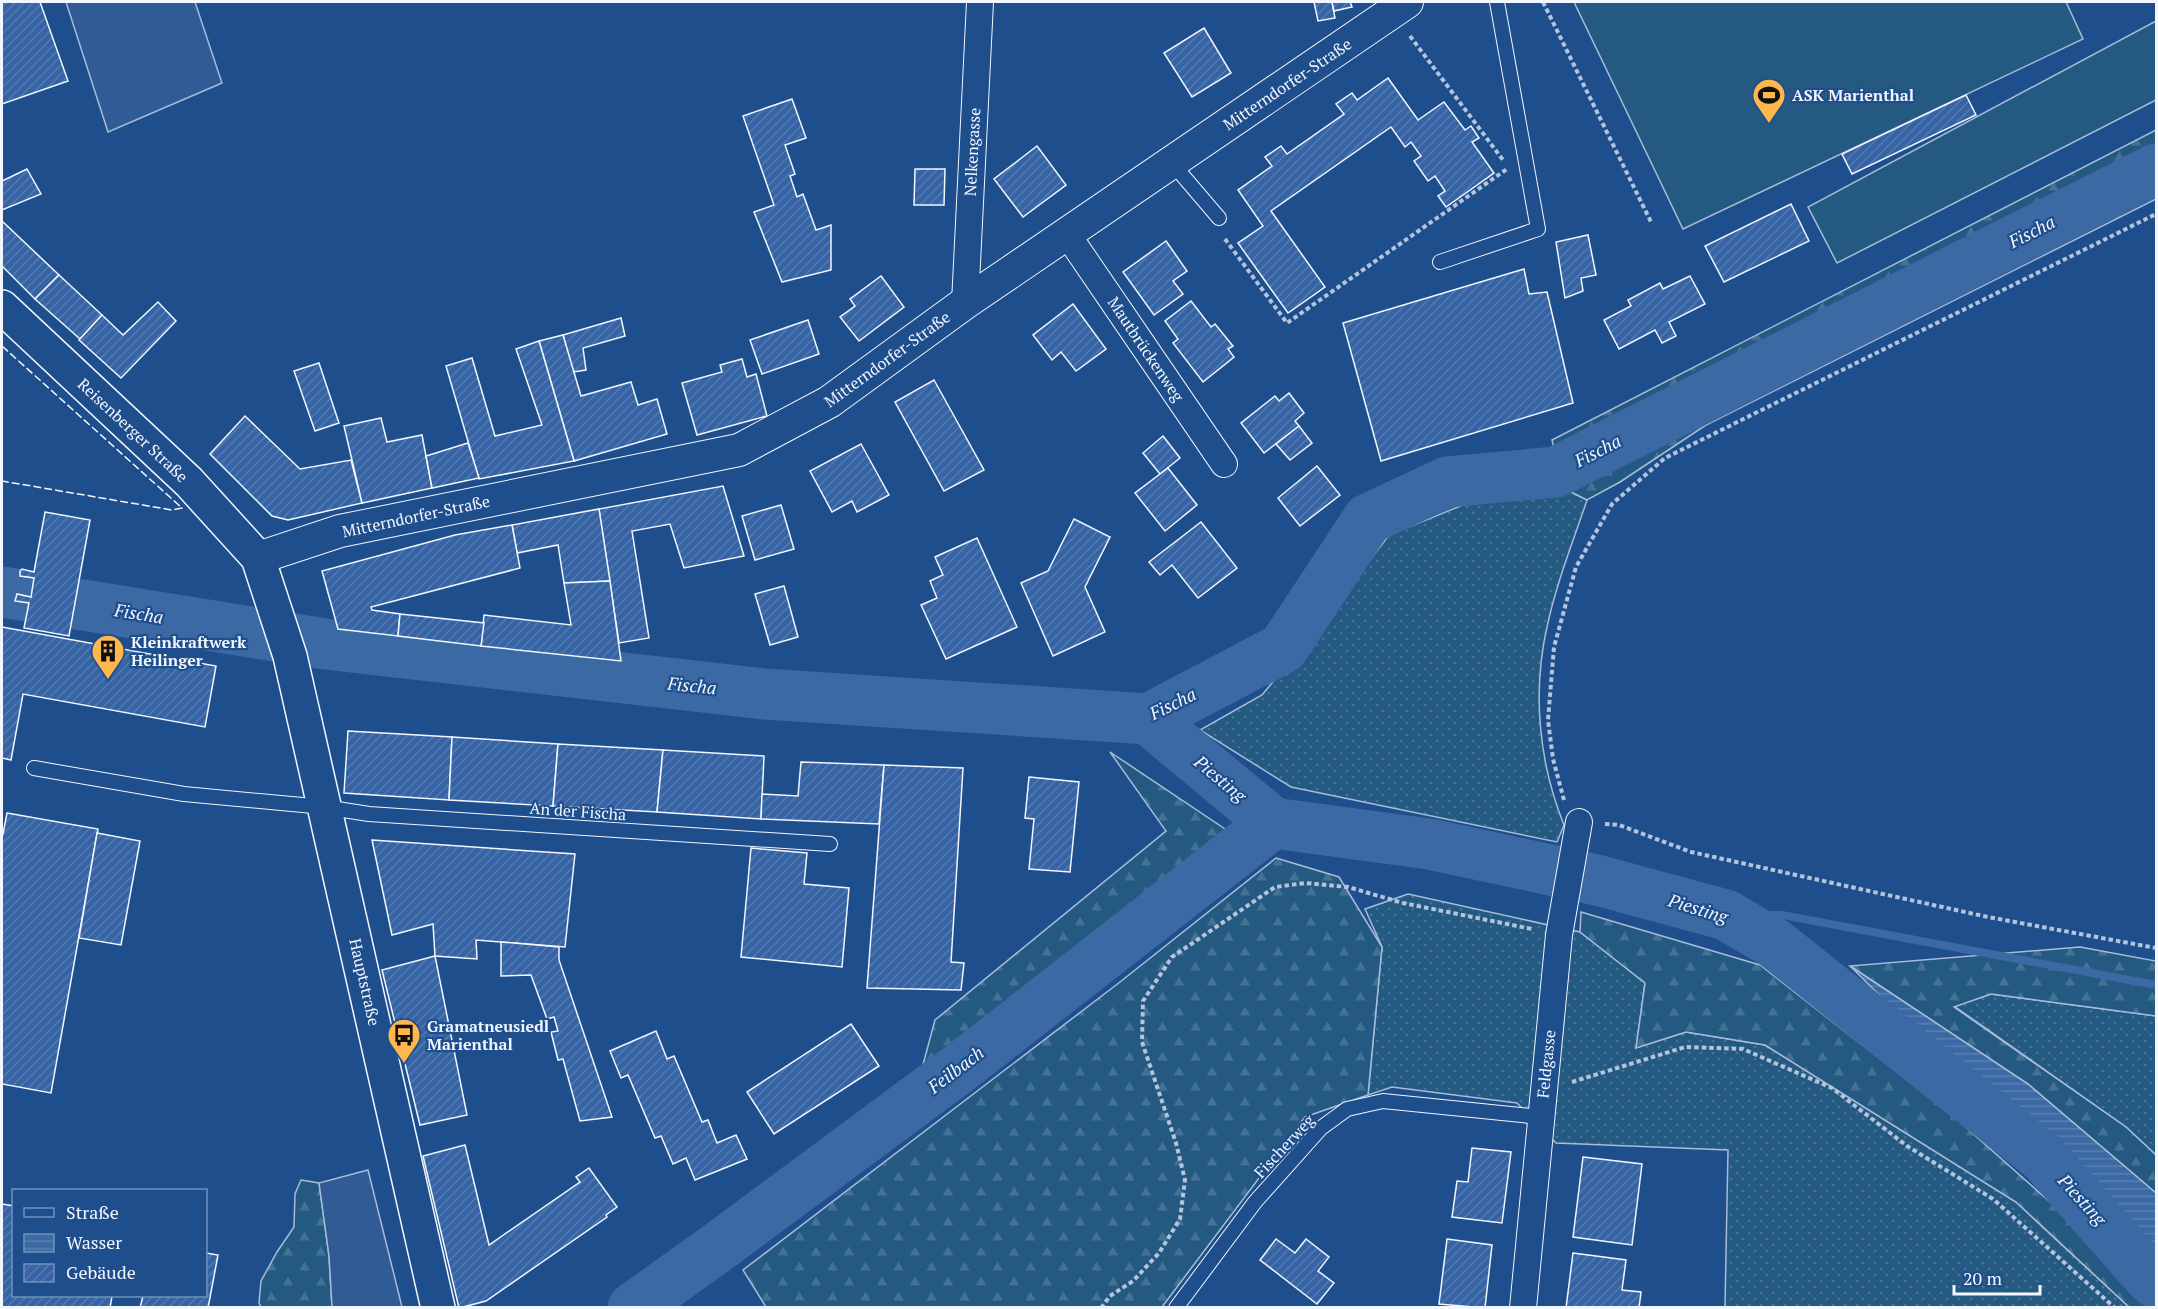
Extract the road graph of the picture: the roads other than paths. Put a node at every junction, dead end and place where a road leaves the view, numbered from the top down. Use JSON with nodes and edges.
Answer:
{"nodes":[{"id":1,"x":980,"y":2,"type":"edge"},
{"id":2,"x":1497,"y":2,"type":"edge"},
{"id":3,"x":1399,"y":7,"type":"edge"},
{"id":4,"x":1172,"y":163,"type":"junction"},
{"id":5,"x":1220,"y":218,"type":"road end"},
{"id":6,"x":1068,"y":234,"type":"junction"},
{"id":7,"x":1440,"y":262,"type":"dead end"},
{"id":8,"x":965,"y":303,"type":"junction"},
{"id":9,"x":2,"y":307,"type":"edge"},
{"id":10,"x":1224,"y":464,"type":"dead end"},
{"id":11,"x":258,"y":558,"type":"junction"},
{"id":12,"x":34,"y":768,"type":"dead end"},
{"id":13,"x":324,"y":807,"type":"junction"},
{"id":14,"x":1579,"y":822,"type":"road end"},
{"id":15,"x":830,"y":844,"type":"dead end"},
{"id":16,"x":1540,"y":1117,"type":"junction"},
{"id":17,"x":438,"y":1308,"type":"edge"},
{"id":18,"x":1176,"y":1308,"type":"edge"},
{"id":19,"x":1522,"y":1308,"type":"edge"}],
"edges":[{"from":1,"to":8,"type":"street","name":"Nelkengasse"},
{"from":2,"to":7,"type":"lane"},
{"from":3,"to":4,"type":"street","name":"Mitterndorfer-Straße"},
{"from":4,"to":5,"type":"lane"},
{"from":4,"to":6,"type":"street","name":"Mitterndorfer-Straße"},
{"from":6,"to":8,"type":"street","name":"Mitterndorfer-Straße"},
{"from":6,"to":10,"type":"street","name":"Mautbrückenweg"},
{"from":8,"to":11,"type":"street","name":"Mitterndorfer-Straße"},
{"from":9,"to":11,"type":"main road","name":"Reisenberger Straße"},
{"from":11,"to":13,"type":"main road","name":"Hauptstraße"},
{"from":12,"to":13,"type":"lane","name":"An der Fischa"},
{"from":13,"to":15,"type":"lane","name":"An der Fischa"},
{"from":13,"to":17,"type":"main road","name":"Hauptstraße"},
{"from":14,"to":16,"type":"street","name":"Feldgasse"},
{"from":16,"to":18,"type":"lane","name":"Fischerweg"},
{"from":16,"to":19,"type":"street","name":"Feldgasse"}]}
